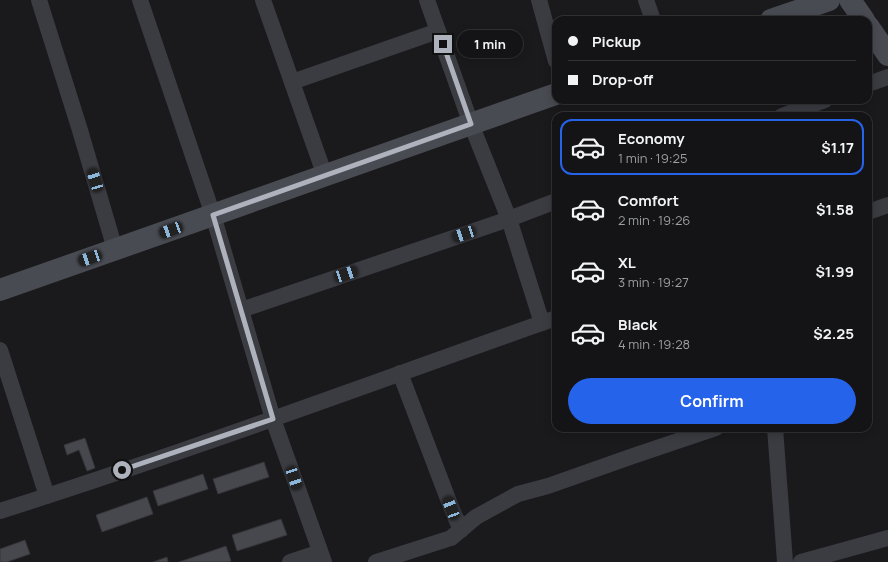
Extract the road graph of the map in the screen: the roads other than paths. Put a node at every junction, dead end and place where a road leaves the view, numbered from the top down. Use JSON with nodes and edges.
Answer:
{"nodes":[{"id":1,"x":39,"y":0,"type":"edge"},
{"id":2,"x":140,"y":0,"type":"edge"},
{"id":3,"x":263,"y":0,"type":"edge"},
{"id":4,"x":427,"y":0,"type":"edge"},
{"id":5,"x":539,"y":0,"type":"edge"},
{"id":6,"x":646,"y":0,"type":"edge"},
{"id":7,"x":829,"y":0,"type":"edge"},
{"id":8,"x":850,"y":0,"type":"edge"},
{"id":9,"x":652,"y":16,"type":"edge"},
{"id":10,"x":783,"y":16,"type":"edge"},
{"id":11,"x":861,"y":16,"type":"edge"},
{"id":12,"x":438,"y":31,"type":"junction"},
{"id":13,"x":872,"y":32,"type":"edge"},
{"id":14,"x":552,"y":47,"type":"edge"},
{"id":15,"x":888,"y":55,"type":"edge"},
{"id":16,"x":888,"y":77,"type":"edge"},
{"id":17,"x":292,"y":82,"type":"junction"},
{"id":18,"x":872,"y":83,"type":"edge"},
{"id":19,"x":552,"y":95,"type":"edge"},
{"id":20,"x":814,"y":104,"type":"edge"},
{"id":21,"x":793,"y":112,"type":"edge"},
{"id":22,"x":471,"y":124,"type":"junction"},
{"id":23,"x":325,"y":176,"type":"junction"},
{"id":24,"x":552,"y":203,"type":"edge"},
{"id":25,"x":888,"y":205,"type":"edge"},
{"id":26,"x":872,"y":211,"type":"edge"},
{"id":27,"x":213,"y":215,"type":"junction"},
{"id":28,"x":509,"y":219,"type":"junction"},
{"id":29,"x":115,"y":249,"type":"junction"},
{"id":30,"x":0,"y":290,"type":"edge"},
{"id":31,"x":241,"y":310,"type":"junction"},
{"id":32,"x":549,"y":321,"type":"edge"},
{"id":33,"x":0,"y":350,"type":"edge"},
{"id":34,"x":400,"y":373,"type":"junction"},
{"id":35,"x":273,"y":419,"type":"junction"},
{"id":36,"x":704,"y":432,"type":"edge"},
{"id":37,"x":775,"y":432,"type":"edge"},
{"id":38,"x":47,"y":496,"type":"junction"},
{"id":39,"x":0,"y":511,"type":"edge"},
{"id":40,"x":461,"y":530,"type":"junction"},
{"id":41,"x":888,"y":538,"type":"edge"},
{"id":42,"x":322,"y":557,"type":"edge"},
{"id":43,"x":290,"y":562,"type":"edge"},
{"id":44,"x":376,"y":562,"type":"edge"},
{"id":45,"x":785,"y":562,"type":"edge"},
{"id":46,"x":801,"y":562,"type":"edge"}],
"edges":[{"from":1,"to":29,"type":"street"},
{"from":2,"to":27,"type":"street"},
{"from":3,"to":17,"type":"street"},
{"from":4,"to":12,"type":"street"},
{"from":5,"to":14,"type":"street"},
{"from":6,"to":9,"type":"street"},
{"from":7,"to":10,"type":"street"},
{"from":8,"to":11,"type":"street"},
{"from":12,"to":17,"type":"street"},
{"from":12,"to":22,"type":"street"},
{"from":13,"to":15,"type":"street"},
{"from":16,"to":18,"type":"street"},
{"from":17,"to":23,"type":"street"},
{"from":19,"to":22,"type":"street"},
{"from":20,"to":21,"type":"street"},
{"from":22,"to":23,"type":"street"},
{"from":22,"to":28,"type":"street"},
{"from":23,"to":27,"type":"street"},
{"from":24,"to":28,"type":"street"},
{"from":25,"to":26,"type":"street"},
{"from":27,"to":29,"type":"street"},
{"from":27,"to":31,"type":"street"},
{"from":28,"to":31,"type":"street"},
{"from":28,"to":32,"type":"street"},
{"from":29,"to":30,"type":"street"},
{"from":31,"to":35,"type":"street"},
{"from":32,"to":34,"type":"street"},
{"from":33,"to":38,"type":"street"},
{"from":34,"to":35,"type":"street"},
{"from":34,"to":40,"type":"street"},
{"from":35,"to":38,"type":"street"},
{"from":35,"to":42,"type":"street"},
{"from":36,"to":40,"type":"street"},
{"from":37,"to":45,"type":"street"},
{"from":38,"to":39,"type":"street"},
{"from":40,"to":44,"type":"street"},
{"from":41,"to":46,"type":"street"},
{"from":42,"to":43,"type":"street"}]}
